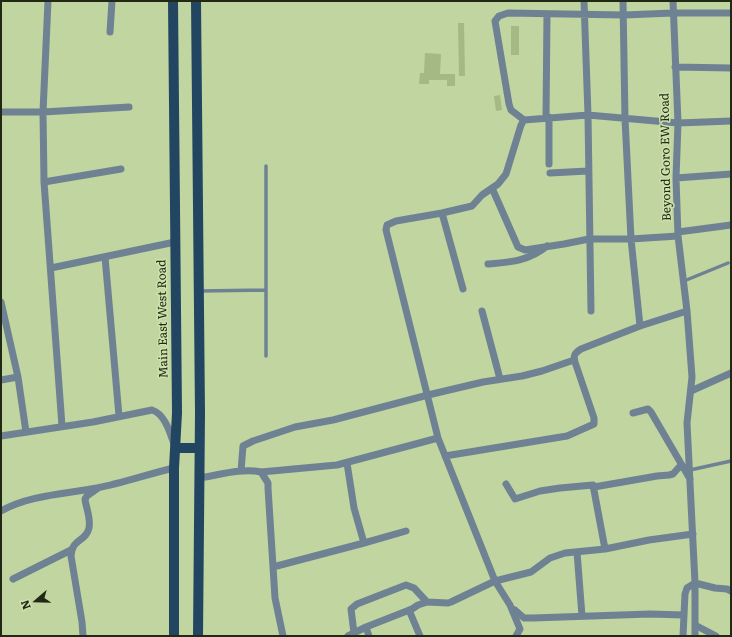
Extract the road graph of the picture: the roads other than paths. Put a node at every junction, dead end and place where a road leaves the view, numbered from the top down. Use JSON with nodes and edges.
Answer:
{"nodes":[{"id":1,"x":48,"y":1,"type":"edge"},
{"id":2,"x":112,"y":1,"type":"edge"},
{"id":3,"x":173,"y":1,"type":"edge"},
{"id":4,"x":196,"y":1,"type":"edge"},
{"id":5,"x":584,"y":1,"type":"edge"},
{"id":6,"x":623,"y":1,"type":"edge"},
{"id":7,"x":673,"y":1,"type":"edge"},
{"id":8,"x":673,"y":13,"type":"junction"},
{"id":9,"x":731,"y":13,"type":"edge"},
{"id":10,"x":547,"y":14,"type":"junction"},
{"id":11,"x":584,"y":14,"type":"junction"},
{"id":12,"x":624,"y":15,"type":"junction"},
{"id":13,"x":110,"y":32,"type":"dead end"},
{"id":14,"x":675,"y":67,"type":"junction"},
{"id":15,"x":731,"y":68,"type":"edge"},
{"id":16,"x":128,"y":107,"type":"dead end"},
{"id":17,"x":1,"y":112,"type":"edge"},
{"id":18,"x":43,"y":112,"type":"junction"},
{"id":19,"x":588,"y":115,"type":"junction"},
{"id":20,"x":548,"y":118,"type":"junction"},
{"id":21,"x":625,"y":119,"type":"junction"},
{"id":22,"x":524,"y":120,"type":"junction"},
{"id":23,"x":731,"y":121,"type":"edge"},
{"id":24,"x":678,"y":123,"type":"junction"},
{"id":25,"x":549,"y":164,"type":"dead end"},
{"id":26,"x":266,"y":166,"type":"dead end"},
{"id":27,"x":122,"y":169,"type":"dead end"},
{"id":28,"x":588,"y":171,"type":"junction"},
{"id":29,"x":550,"y":173,"type":"dead end"},
{"id":30,"x":731,"y":174,"type":"edge"},
{"id":31,"x":676,"y":178,"type":"junction"},
{"id":32,"x":44,"y":182,"type":"junction"},
{"id":33,"x":492,"y":188,"type":"junction"},
{"id":34,"x":442,"y":214,"type":"junction"},
{"id":35,"x":731,"y":225,"type":"edge"},
{"id":36,"x":678,"y":234,"type":"junction"},
{"id":37,"x":588,"y":239,"type":"junction"},
{"id":38,"x":631,"y":239,"type":"junction"},
{"id":39,"x":175,"y":242,"type":"junction"},
{"id":40,"x":547,"y":246,"type":"junction"},
{"id":41,"x":105,"y":257,"type":"junction"},
{"id":42,"x":728,"y":263,"type":"dead end"},
{"id":43,"x":488,"y":264,"type":"dead end"},
{"id":44,"x":51,"y":268,"type":"junction"},
{"id":45,"x":684,"y":281,"type":"junction"},
{"id":46,"x":463,"y":289,"type":"dead end"},
{"id":47,"x":265,"y":290,"type":"junction"},
{"id":48,"x":199,"y":291,"type":"junction"},
{"id":49,"x":1,"y":302,"type":"edge"},
{"id":50,"x":482,"y":311,"type":"dead end"},
{"id":51,"x":591,"y":311,"type":"dead end"},
{"id":52,"x":687,"y":311,"type":"junction"},
{"id":53,"x":640,"y":326,"type":"junction"},
{"id":54,"x":4,"y":331,"type":"edge"},
{"id":55,"x":266,"y":356,"type":"dead end"},
{"id":56,"x":574,"y":360,"type":"junction"},
{"id":57,"x":731,"y":373,"type":"edge"},
{"id":58,"x":18,"y":377,"type":"junction"},
{"id":59,"x":500,"y":379,"type":"junction"},
{"id":60,"x":1,"y":380,"type":"edge"},
{"id":61,"x":691,"y":391,"type":"junction"},
{"id":62,"x":428,"y":395,"type":"junction"},
{"id":63,"x":633,"y":413,"type":"dead end"},
{"id":64,"x":119,"y":416,"type":"junction"},
{"id":65,"x":62,"y":426,"type":"junction"},
{"id":66,"x":26,"y":432,"type":"junction"},
{"id":67,"x":1,"y":436,"type":"edge"},
{"id":68,"x":438,"y":438,"type":"junction"},
{"id":69,"x":176,"y":448,"type":"junction"},
{"id":70,"x":200,"y":448,"type":"junction"},
{"id":71,"x":445,"y":456,"type":"junction"},
{"id":72,"x":731,"y":462,"type":"edge"},
{"id":73,"x":347,"y":463,"type":"junction"},
{"id":74,"x":681,"y":465,"type":"junction"},
{"id":75,"x":174,"y":468,"type":"junction"},
{"id":76,"x":690,"y":470,"type":"junction"},
{"id":77,"x":241,"y":471,"type":"junction"},
{"id":78,"x":261,"y":472,"type":"junction"},
{"id":79,"x":199,"y":478,"type":"junction"},
{"id":80,"x":691,"y":481,"type":"junction"},
{"id":81,"x":506,"y":484,"type":"dead end"},
{"id":82,"x":594,"y":487,"type":"junction"},
{"id":83,"x":98,"y":488,"type":"junction"},
{"id":84,"x":1,"y":511,"type":"edge"},
{"id":85,"x":406,"y":531,"type":"dead end"},
{"id":86,"x":692,"y":534,"type":"junction"},
{"id":87,"x":364,"y":544,"type":"junction"},
{"id":88,"x":606,"y":549,"type":"junction"},
{"id":89,"x":72,"y":550,"type":"junction"},
{"id":90,"x":577,"y":552,"type":"junction"},
{"id":91,"x":273,"y":567,"type":"junction"},
{"id":92,"x":14,"y":579,"type":"dead end"},
{"id":93,"x":496,"y":580,"type":"junction"},
{"id":94,"x":695,"y":583,"type":"junction"},
{"id":95,"x":730,"y":588,"type":"edge"},
{"id":96,"x":427,"y":602,"type":"junction"},
{"id":97,"x":510,"y":605,"type":"junction"},
{"id":98,"x":409,"y":610,"type":"junction"},
{"id":99,"x":684,"y":615,"type":"junction"},
{"id":100,"x":582,"y":616,"type":"junction"},
{"id":101,"x":695,"y":625,"type":"junction"},
{"id":102,"x":366,"y":628,"type":"junction"},
{"id":103,"x":351,"y":634,"type":"edge"},
{"id":104,"x":83,"y":636,"type":"edge"},
{"id":105,"x":174,"y":636,"type":"edge"},
{"id":106,"x":198,"y":636,"type":"edge"},
{"id":107,"x":283,"y":636,"type":"edge"},
{"id":108,"x":370,"y":636,"type":"edge"},
{"id":109,"x":420,"y":636,"type":"edge"},
{"id":110,"x":516,"y":636,"type":"edge"},
{"id":111,"x":683,"y":636,"type":"edge"},
{"id":112,"x":695,"y":636,"type":"edge"},
{"id":113,"x":716,"y":636,"type":"edge"}],
"edges":[{"from":1,"to":18,"type":"street"},
{"from":2,"to":13,"type":"street"},
{"from":3,"to":39,"type":"main road","name":"Main East West Road"},
{"from":4,"to":48,"type":"main road"},
{"from":5,"to":11,"type":"street"},
{"from":6,"to":12,"type":"street"},
{"from":7,"to":8,"type":"street","name":"Beyond Goro EW Road"},
{"from":8,"to":9,"type":"street"},
{"from":8,"to":12,"type":"street"},
{"from":8,"to":14,"type":"street","name":"Beyond Goro EW Road"},
{"from":10,"to":11,"type":"street"},
{"from":10,"to":20,"type":"street"},
{"from":10,"to":22,"type":"street"},
{"from":11,"to":12,"type":"street"},
{"from":11,"to":19,"type":"street"},
{"from":12,"to":21,"type":"street"},
{"from":14,"to":15,"type":"street"},
{"from":14,"to":24,"type":"street","name":"Beyond Goro EW Road"},
{"from":16,"to":18,"type":"street"},
{"from":17,"to":18,"type":"street"},
{"from":18,"to":32,"type":"street"},
{"from":19,"to":20,"type":"street"},
{"from":19,"to":21,"type":"street"},
{"from":19,"to":28,"type":"street"},
{"from":20,"to":22,"type":"street"},
{"from":20,"to":25,"type":"street"},
{"from":21,"to":24,"type":"street"},
{"from":21,"to":38,"type":"street"},
{"from":22,"to":33,"type":"street"},
{"from":23,"to":24,"type":"street"},
{"from":24,"to":31,"type":"street","name":"Beyond Goro EW Road"},
{"from":26,"to":47,"type":"lane"},
{"from":27,"to":32,"type":"street"},
{"from":28,"to":29,"type":"street"},
{"from":28,"to":37,"type":"street"},
{"from":30,"to":31,"type":"street"},
{"from":31,"to":36,"type":"street","name":"Beyond Goro EW Road"},
{"from":32,"to":44,"type":"street"},
{"from":33,"to":34,"type":"street"},
{"from":33,"to":40,"type":"street"},
{"from":34,"to":46,"type":"street"},
{"from":34,"to":62,"type":"street"},
{"from":35,"to":36,"type":"street"},
{"from":36,"to":38,"type":"street"},
{"from":36,"to":45,"type":"street","name":"Beyond Goro EW Road"},
{"from":37,"to":38,"type":"street"},
{"from":37,"to":40,"type":"street"},
{"from":37,"to":51,"type":"street"},
{"from":38,"to":53,"type":"street"},
{"from":39,"to":41,"type":"street"},
{"from":39,"to":69,"type":"main road","name":"Main East West Road"},
{"from":40,"to":43,"type":"street"},
{"from":41,"to":44,"type":"street"},
{"from":41,"to":64,"type":"street"},
{"from":42,"to":45,"type":"lane"},
{"from":44,"to":65,"type":"street"},
{"from":45,"to":52,"type":"street","name":"Beyond Goro EW Road"},
{"from":47,"to":48,"type":"lane"},
{"from":47,"to":55,"type":"lane"},
{"from":48,"to":70,"type":"main road"},
{"from":49,"to":54,"type":"street"},
{"from":50,"to":59,"type":"street"},
{"from":52,"to":53,"type":"street"},
{"from":52,"to":61,"type":"street","name":"Beyond Goro EW Road"},
{"from":53,"to":56,"type":"street"},
{"from":54,"to":58,"type":"street"},
{"from":56,"to":59,"type":"street"},
{"from":56,"to":71,"type":"street"},
{"from":57,"to":61,"type":"street"},
{"from":58,"to":60,"type":"street"},
{"from":58,"to":66,"type":"street"},
{"from":59,"to":62,"type":"street"},
{"from":61,"to":76,"type":"street","name":"Beyond Goro EW Road"},
{"from":62,"to":68,"type":"street"},
{"from":62,"to":77,"type":"street"},
{"from":63,"to":74,"type":"street"},
{"from":64,"to":65,"type":"street"},
{"from":64,"to":69,"type":"street"},
{"from":65,"to":66,"type":"street"},
{"from":66,"to":67,"type":"street"},
{"from":68,"to":71,"type":"street"},
{"from":68,"to":73,"type":"street"},
{"from":69,"to":70,"type":"main road"},
{"from":69,"to":75,"type":"main road","name":"Main East West Road"},
{"from":70,"to":79,"type":"main road"},
{"from":71,"to":93,"type":"street"},
{"from":72,"to":76,"type":"lane"},
{"from":73,"to":78,"type":"street"},
{"from":73,"to":87,"type":"street"},
{"from":74,"to":80,"type":"street"},
{"from":74,"to":82,"type":"street"},
{"from":75,"to":83,"type":"street"},
{"from":75,"to":105,"type":"main road","name":"Main East West Road"},
{"from":76,"to":80,"type":"street","name":"Beyond Goro EW Road"},
{"from":77,"to":78,"type":"street"},
{"from":77,"to":79,"type":"street"},
{"from":78,"to":91,"type":"street"},
{"from":79,"to":106,"type":"main road"},
{"from":80,"to":86,"type":"street","name":"Beyond Goro EW Road"},
{"from":81,"to":82,"type":"street"},
{"from":82,"to":88,"type":"street"},
{"from":83,"to":84,"type":"street"},
{"from":83,"to":89,"type":"street"},
{"from":85,"to":87,"type":"street"},
{"from":86,"to":88,"type":"street"},
{"from":86,"to":94,"type":"street","name":"Beyond Goro EW Road"},
{"from":87,"to":91,"type":"street"},
{"from":88,"to":90,"type":"street"},
{"from":89,"to":92,"type":"street"},
{"from":89,"to":104,"type":"street"},
{"from":90,"to":93,"type":"street"},
{"from":90,"to":100,"type":"street"},
{"from":91,"to":107,"type":"street"},
{"from":93,"to":96,"type":"street"},
{"from":93,"to":97,"type":"street"},
{"from":94,"to":95,"type":"street"},
{"from":94,"to":99,"type":"street"},
{"from":94,"to":101,"type":"street","name":"Beyond Goro EW Road"},
{"from":96,"to":98,"type":"street"},
{"from":96,"to":103,"type":"street"},
{"from":97,"to":100,"type":"street"},
{"from":97,"to":110,"type":"street"},
{"from":98,"to":102,"type":"street"},
{"from":98,"to":109,"type":"street"},
{"from":99,"to":100,"type":"street"},
{"from":99,"to":111,"type":"street"},
{"from":101,"to":112,"type":"street","name":"Beyond Goro EW Road"},
{"from":101,"to":113,"type":"street"},
{"from":102,"to":103,"type":"street"},
{"from":102,"to":108,"type":"street"}]}
